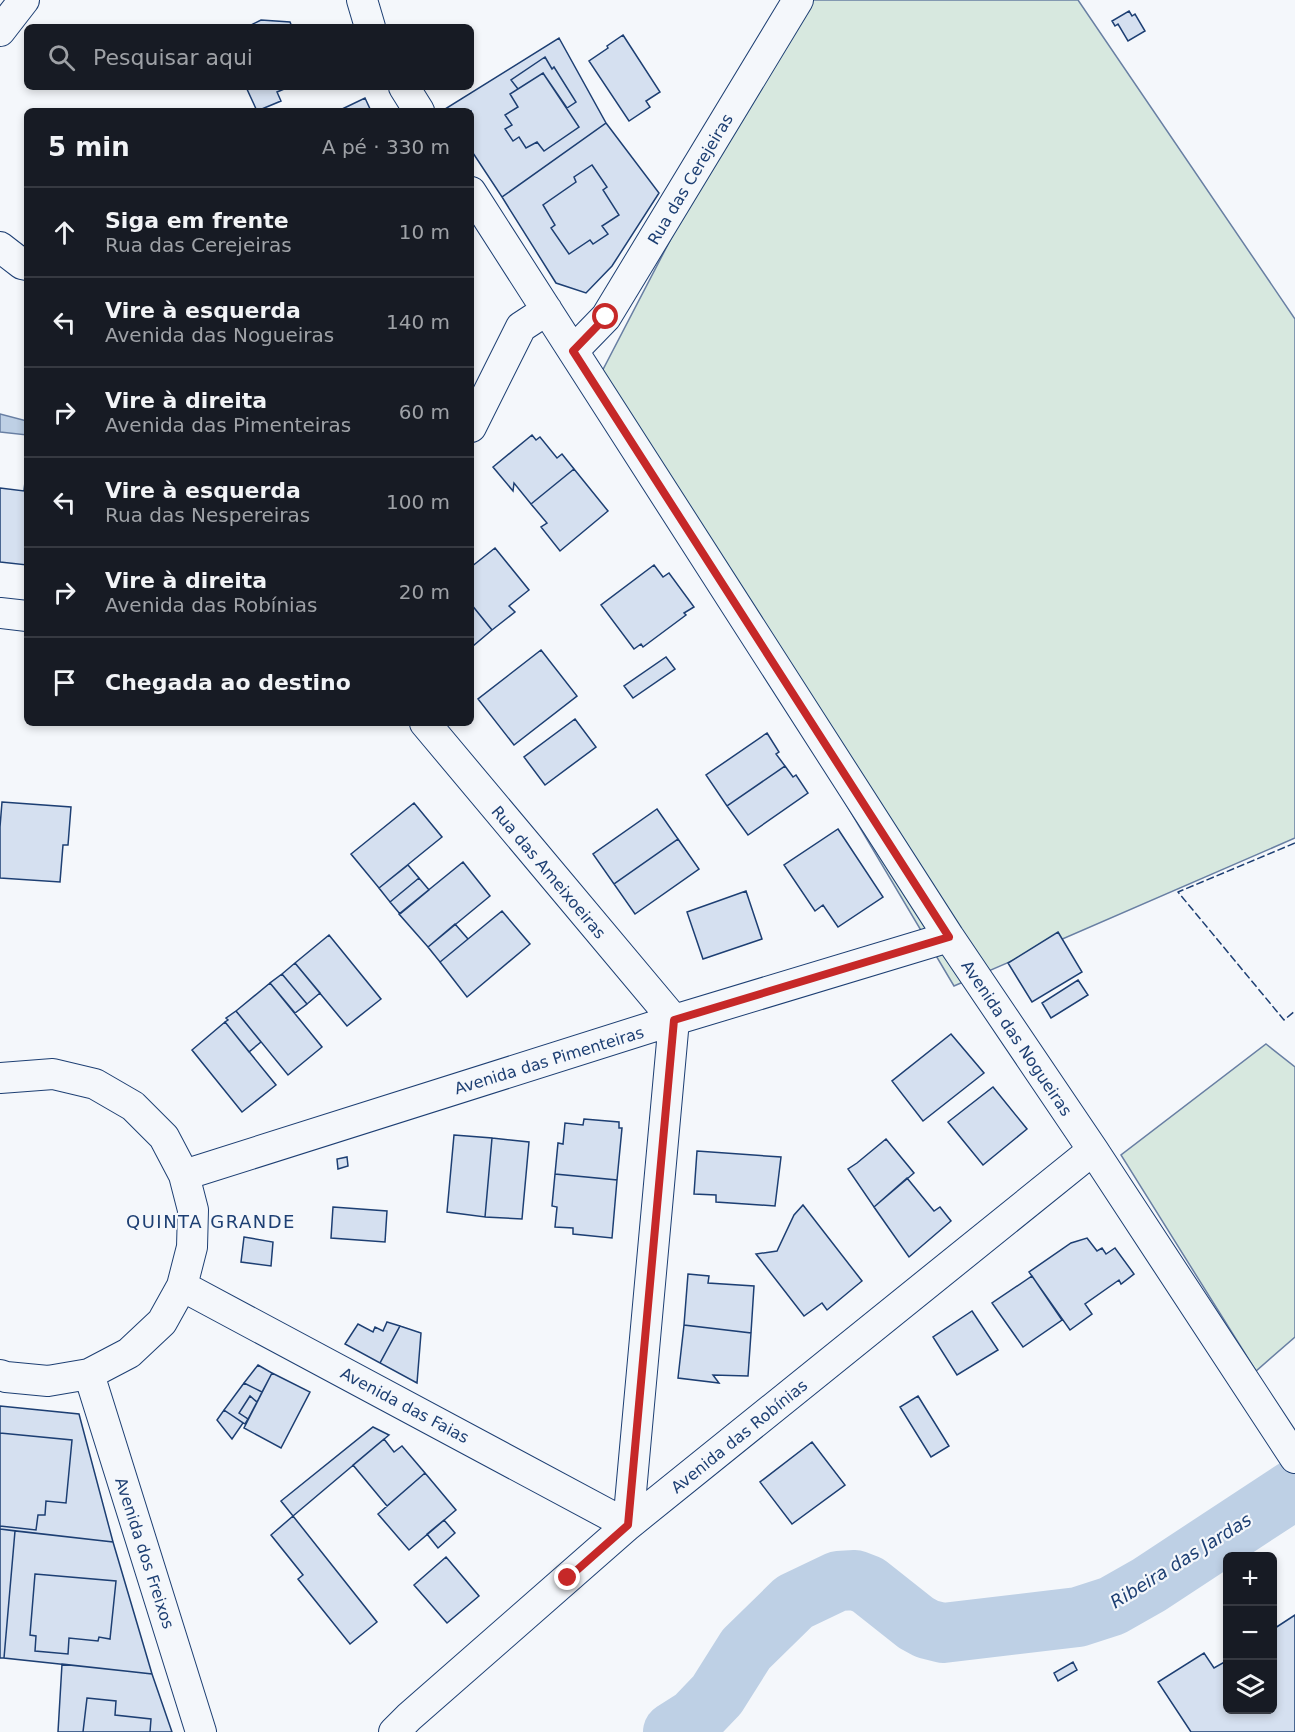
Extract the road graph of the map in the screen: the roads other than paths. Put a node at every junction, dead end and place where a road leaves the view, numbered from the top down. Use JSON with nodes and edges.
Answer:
{"nodes":[{"id":1,"x":24,"y":0,"type":"edge"},
{"id":2,"x":362,"y":0,"type":"edge"},
{"id":3,"x":798,"y":0,"type":"edge"},
{"id":4,"x":369,"y":24,"type":"edge"},
{"id":5,"x":0,"y":31,"type":"edge"},
{"id":6,"x":406,"y":90,"type":"edge"},
{"id":7,"x":417,"y":108,"type":"edge"},
{"id":8,"x":474,"y":197,"type":"edge"},
{"id":9,"x":0,"y":247,"type":"edge"},
{"id":10,"x":24,"y":264,"type":"edge"},
{"id":11,"x":547,"y":310,"type":"junction"},
{"id":12,"x":573,"y":351,"type":"junction"},
{"id":13,"x":474,"y":421,"type":"edge"},
{"id":14,"x":0,"y":613,"type":"edge"},
{"id":15,"x":24,"y":616,"type":"edge"},
{"id":16,"x":428,"y":726,"type":"edge"},
{"id":17,"x":949,"y":937,"type":"junction"},
{"id":18,"x":674,"y":1020,"type":"junction"},
{"id":19,"x":1,"y":1074,"type":"edge"},
{"id":20,"x":1093,"y":1150,"type":"junction"},
{"id":21,"x":184,"y":1175,"type":"junction"},
{"id":22,"x":182,"y":1286,"type":"junction"},
{"id":23,"x":89,"y":1374,"type":"junction"},
{"id":24,"x":0,"y":1375,"type":"edge"},
{"id":25,"x":1295,"y":1458,"type":"edge"},
{"id":26,"x":628,"y":1525,"type":"junction"},
{"id":27,"x":201,"y":1732,"type":"edge"},
{"id":28,"x":394,"y":1732,"type":"edge"}],
"edges":[{"from":1,"to":5,"type":"street"},
{"from":2,"to":4,"type":"street"},
{"from":3,"to":12,"type":"street","name":"Rua das Cerejeiras"},
{"from":6,"to":7,"type":"street"},
{"from":8,"to":11,"type":"street","name":"Avenida das Nogueiras"},
{"from":9,"to":10,"type":"street"},
{"from":11,"to":12,"type":"street","name":"Avenida das Nogueiras"},
{"from":11,"to":13,"type":"street"},
{"from":12,"to":17,"type":"street","name":"Avenida das Nogueiras"},
{"from":14,"to":15,"type":"street"},
{"from":16,"to":18,"type":"street","name":"Rua das Ameixoeiras"},
{"from":17,"to":18,"type":"street","name":"Avenida das Pimenteiras"},
{"from":17,"to":20,"type":"street","name":"Avenida das Nogueiras"},
{"from":18,"to":21,"type":"street","name":"Avenida das Pimenteiras"},
{"from":18,"to":26,"type":"street"},
{"from":19,"to":21,"type":"street"},
{"from":20,"to":25,"type":"street","name":"Avenida das Nogueiras"},
{"from":20,"to":26,"type":"street","name":"Avenida das Robínias"},
{"from":21,"to":22,"type":"street"},
{"from":22,"to":23,"type":"street"},
{"from":22,"to":26,"type":"street","name":"Avenida das Faias"},
{"from":23,"to":24,"type":"street"},
{"from":23,"to":27,"type":"street","name":"Avenida dos Freixos"},
{"from":26,"to":28,"type":"street","name":"Avenida das Robínias"}]}
